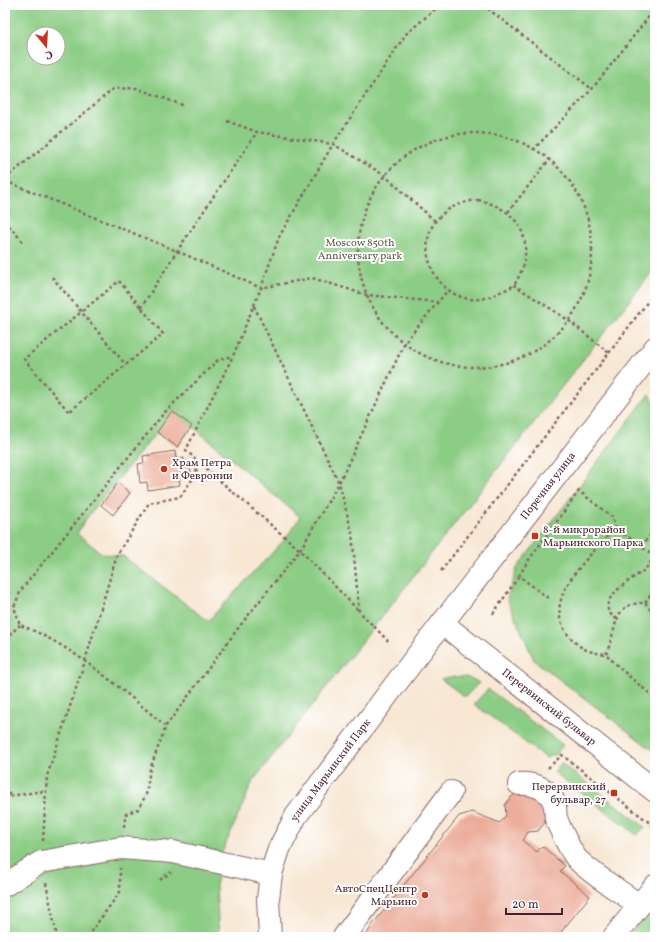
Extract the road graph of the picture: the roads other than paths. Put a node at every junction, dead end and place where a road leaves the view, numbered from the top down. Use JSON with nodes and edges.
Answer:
{"nodes":[{"id":1,"x":653,"y":356,"type":"edge"},
{"id":2,"x":442,"y":623,"type":"junction"},
{"id":3,"x":519,"y":784,"type":"dead end"},
{"id":4,"x":655,"y":791,"type":"edge"},
{"id":5,"x":451,"y":792,"type":"dead end"},
{"id":6,"x":271,"y":874,"type":"junction"},
{"id":7,"x":5,"y":885,"type":"edge"},
{"id":8,"x":655,"y":886,"type":"edge"},
{"id":9,"x":639,"y":905,"type":"junction"},
{"id":10,"x":270,"y":937,"type":"edge"},
{"id":11,"x":344,"y":937,"type":"edge"},
{"id":12,"x":614,"y":937,"type":"edge"}],
"edges":[{"from":1,"to":2,"type":"main road","name":"Поречная улица"},
{"from":2,"to":4,"type":"main road","name":"Перервинский бульвар"},
{"from":2,"to":6,"type":"main road","name":"улица Марьинский Парк"},
{"from":3,"to":9,"type":"main road"},
{"from":5,"to":11,"type":"main road"},
{"from":6,"to":7,"type":"main road"},
{"from":6,"to":10,"type":"main road","name":"улица Марьинский Парк"},
{"from":8,"to":9,"type":"main road"},
{"from":9,"to":12,"type":"main road"}]}
